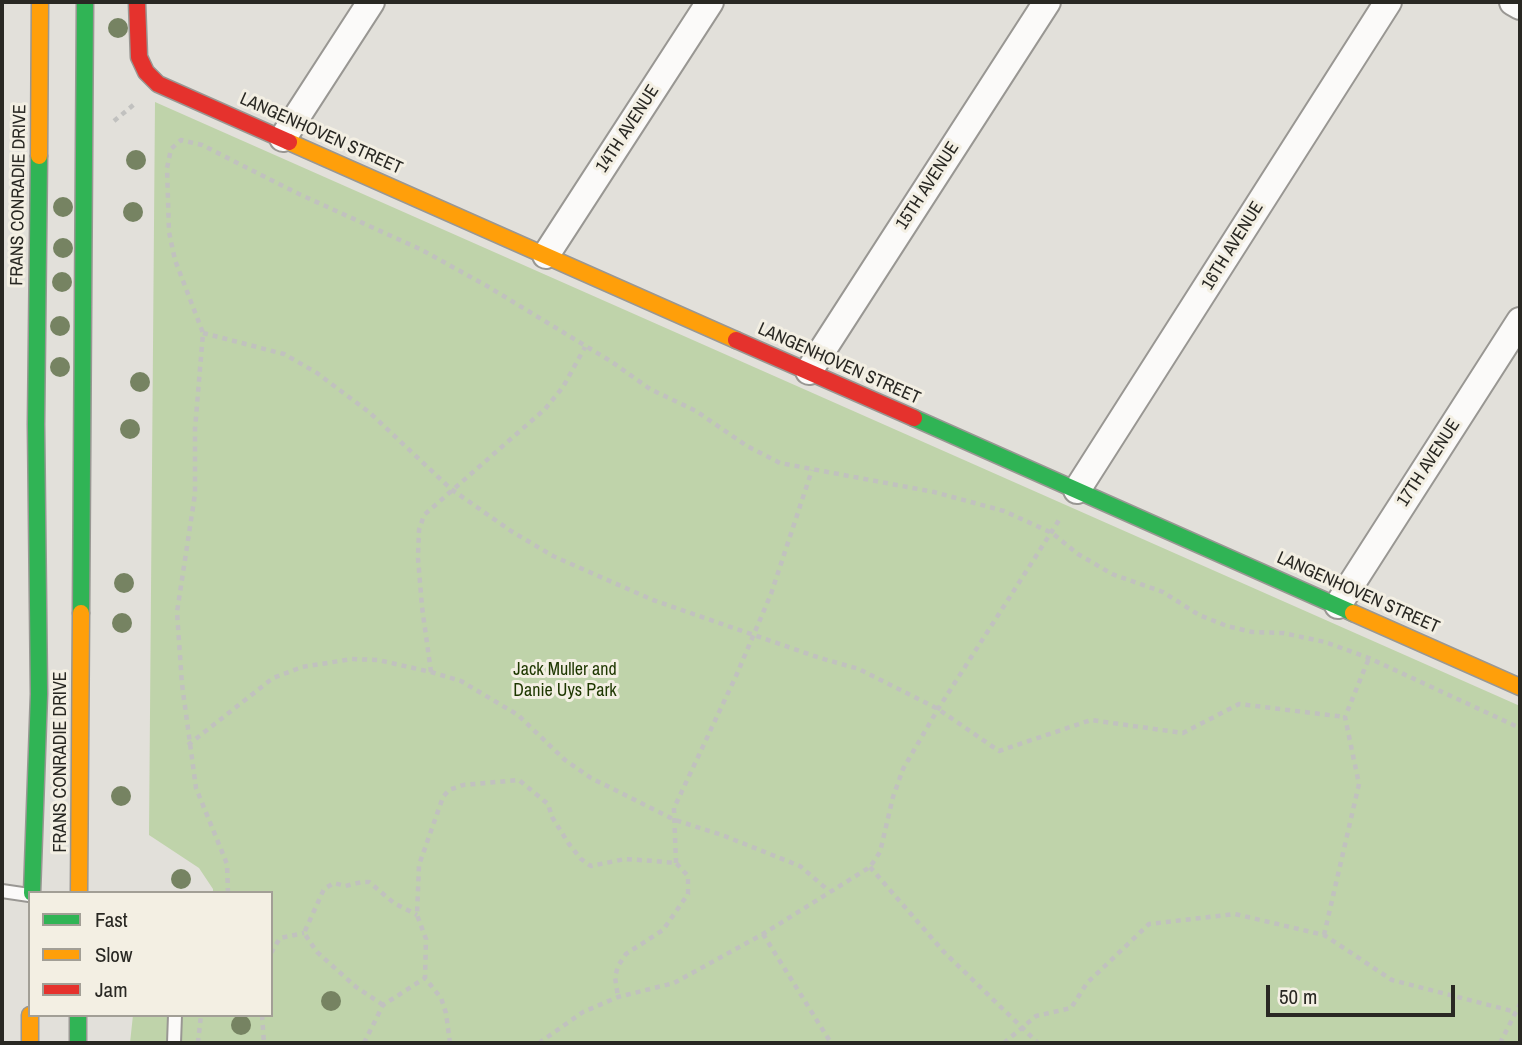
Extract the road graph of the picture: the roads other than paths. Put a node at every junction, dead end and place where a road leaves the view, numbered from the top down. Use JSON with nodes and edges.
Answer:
{"nodes":[{"id":1,"x":40,"y":2,"type":"edge"},
{"id":2,"x":85,"y":2,"type":"edge"},
{"id":3,"x":137,"y":2,"type":"edge"},
{"id":4,"x":371,"y":2,"type":"edge"},
{"id":5,"x":710,"y":2,"type":"edge"},
{"id":6,"x":1047,"y":2,"type":"edge"},
{"id":7,"x":1388,"y":2,"type":"edge"},
{"id":8,"x":1513,"y":2,"type":"edge"},
{"id":9,"x":1520,"y":6,"type":"edge"},
{"id":10,"x":283,"y":138,"type":"junction"},
{"id":11,"x":546,"y":256,"type":"junction"},
{"id":12,"x":1520,"y":321,"type":"edge"},
{"id":13,"x":809,"y":371,"type":"junction"},
{"id":14,"x":1077,"y":490,"type":"junction"},
{"id":15,"x":1338,"y":605,"type":"junction"},
{"id":16,"x":1520,"y":687,"type":"edge"},
{"id":17,"x":2,"y":891,"type":"edge"},
{"id":18,"x":31,"y":891,"type":"edge"},
{"id":19,"x":79,"y":891,"type":"edge"},
{"id":20,"x":28,"y":894,"type":"edge"},
{"id":21,"x":30,"y":1017,"type":"edge"},
{"id":22,"x":78,"y":1017,"type":"edge"},
{"id":23,"x":175,"y":1017,"type":"edge"},
{"id":24,"x":30,"y":1043,"type":"edge"},
{"id":25,"x":78,"y":1043,"type":"edge"},
{"id":26,"x":174,"y":1043,"type":"edge"}],
"edges":[{"from":1,"to":18,"type":"main road","name":"FRANS CONRADIE DRIVE"},
{"from":2,"to":19,"type":"main road","name":"FRANS CONRADIE DRIVE"},
{"from":3,"to":10,"type":"main road","name":"LANGENHOVEN STREET"},
{"from":4,"to":10,"type":"street"},
{"from":5,"to":11,"type":"street","name":"14TH AVENUE"},
{"from":6,"to":13,"type":"street","name":"15TH AVENUE"},
{"from":7,"to":14,"type":"street","name":"16TH AVENUE"},
{"from":8,"to":9,"type":"street"},
{"from":10,"to":11,"type":"main road","name":"LANGENHOVEN STREET"},
{"from":11,"to":13,"type":"main road","name":"LANGENHOVEN STREET"},
{"from":12,"to":15,"type":"street","name":"17TH AVENUE"},
{"from":13,"to":14,"type":"main road","name":"LANGENHOVEN STREET"},
{"from":14,"to":15,"type":"main road","name":"LANGENHOVEN STREET"},
{"from":15,"to":16,"type":"main road","name":"LANGENHOVEN STREET"},
{"from":17,"to":20,"type":"lane"},
{"from":21,"to":24,"type":"main road"},
{"from":22,"to":25,"type":"main road"},
{"from":23,"to":26,"type":"lane"}]}
